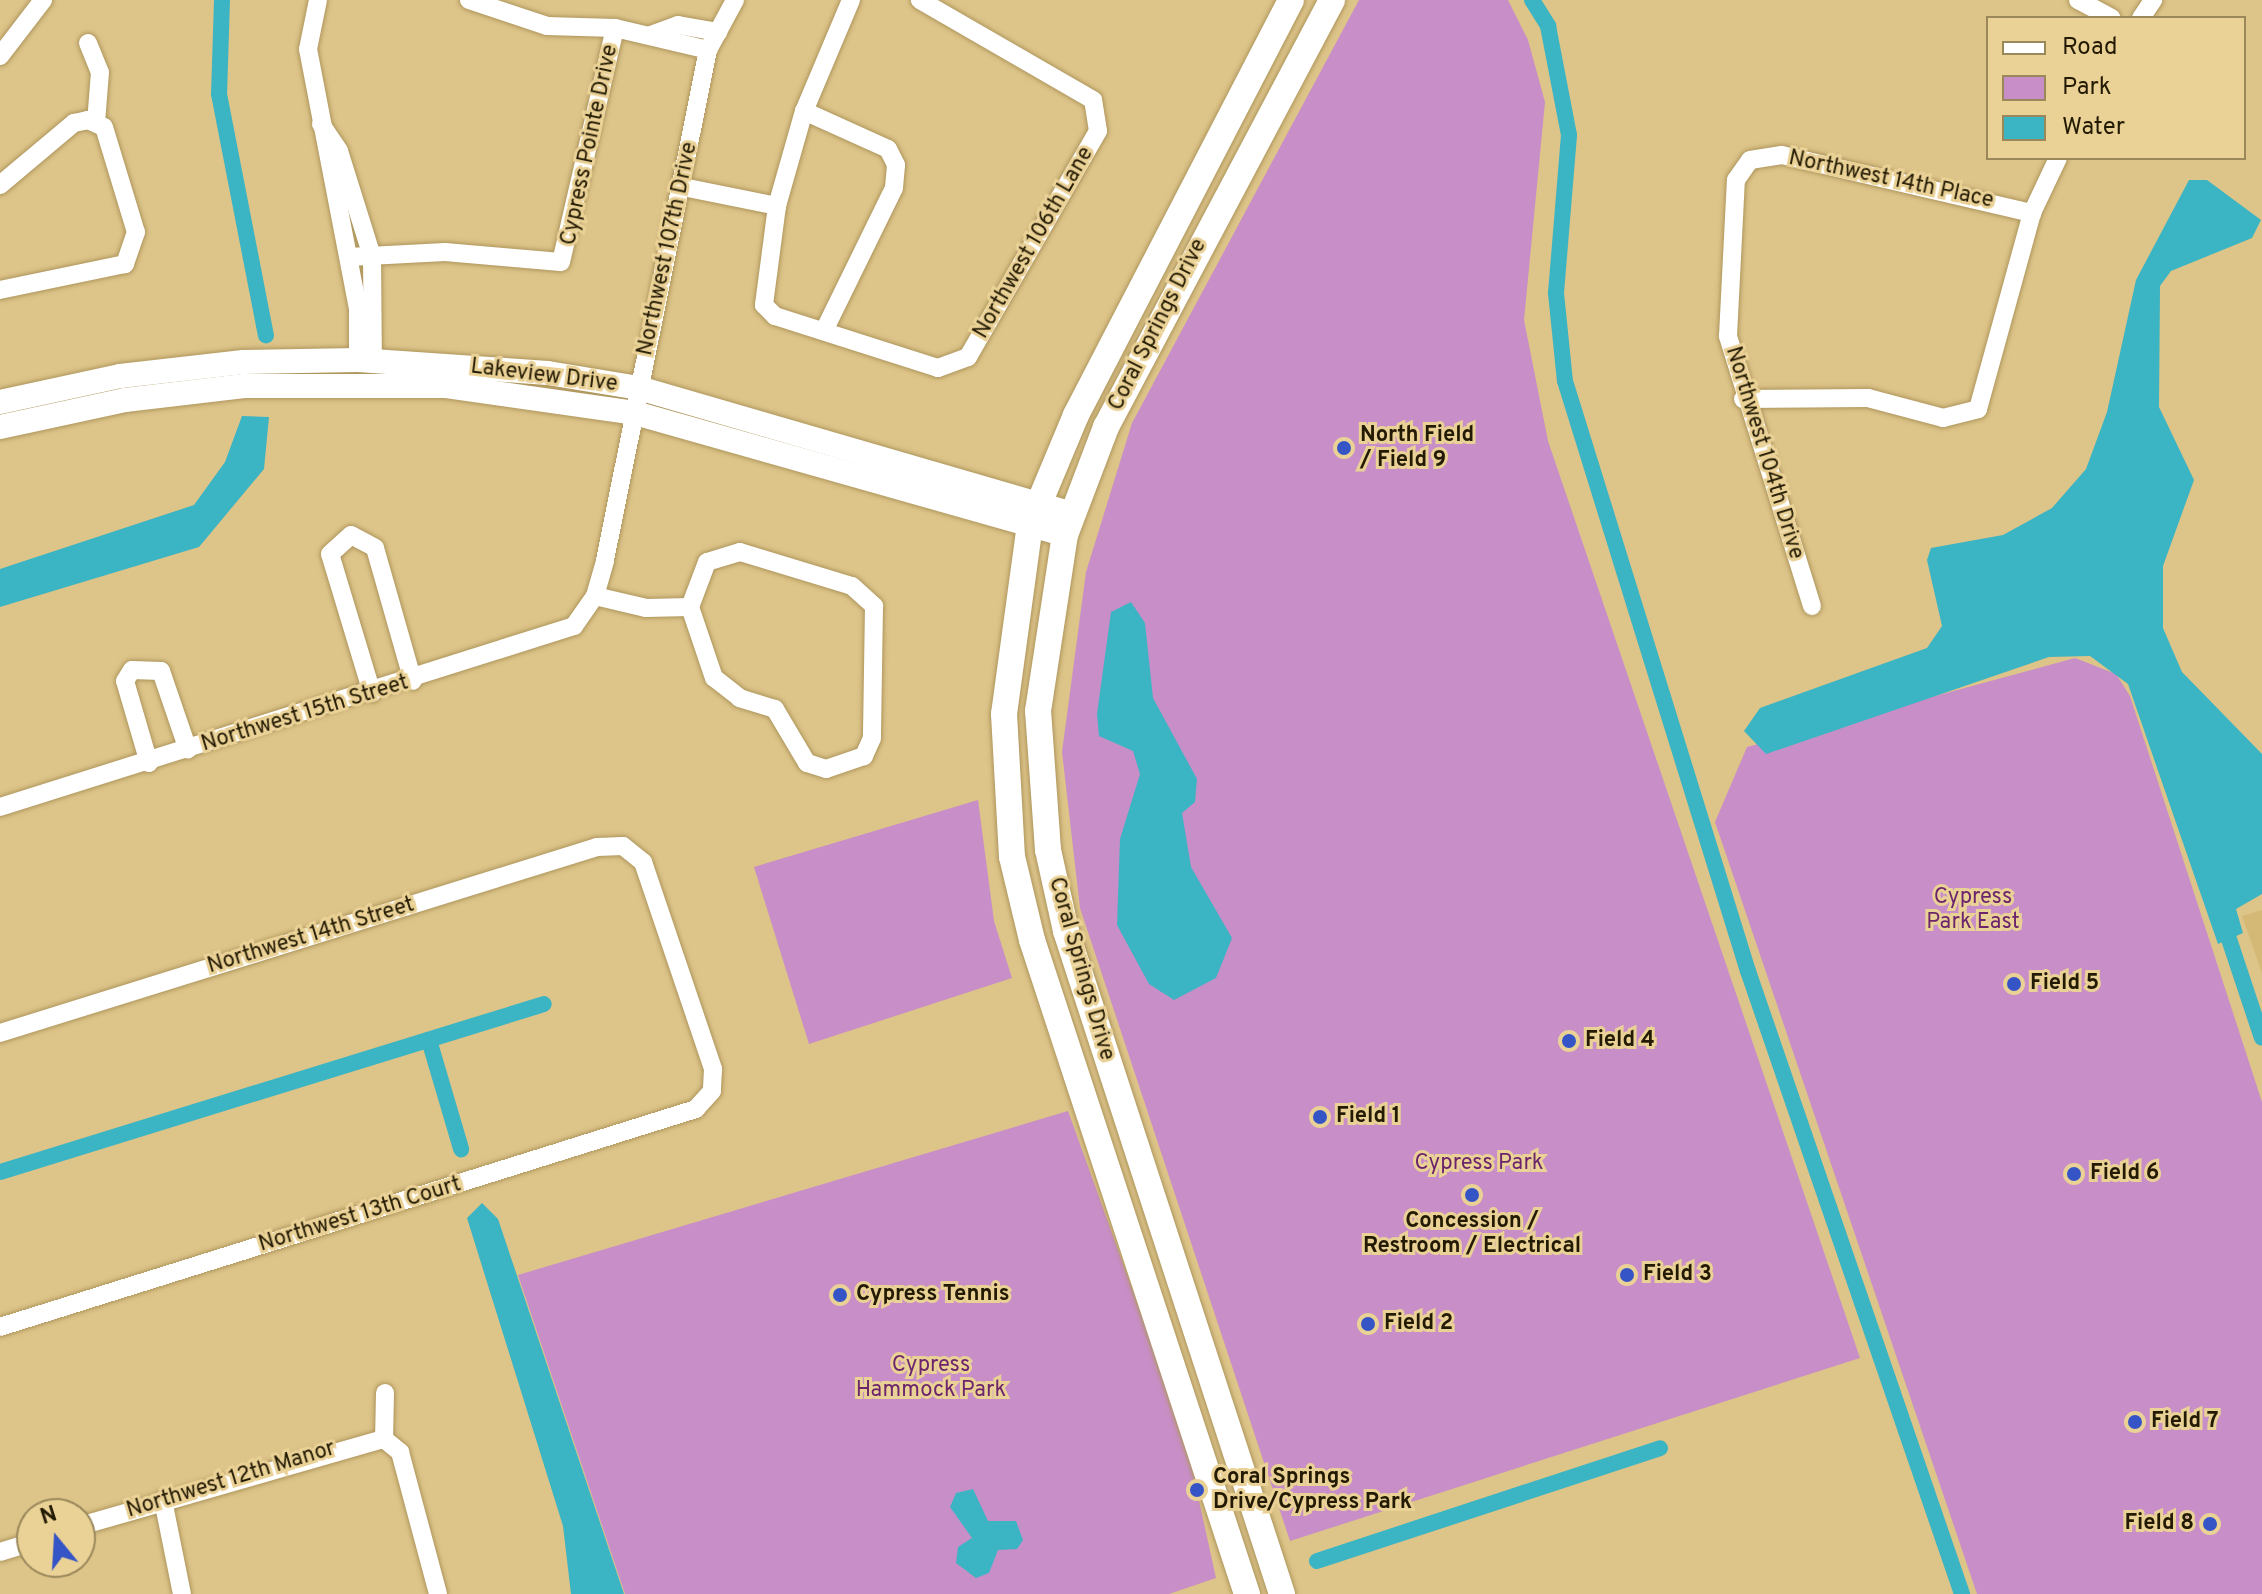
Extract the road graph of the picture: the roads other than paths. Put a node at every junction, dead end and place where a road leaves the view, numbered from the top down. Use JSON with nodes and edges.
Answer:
{"nodes":[{"id":1,"x":43,"y":0,"type":"edge"},
{"id":2,"x":318,"y":0,"type":"edge"},
{"id":3,"x":469,"y":0,"type":"edge"},
{"id":4,"x":735,"y":0,"type":"edge"},
{"id":5,"x":851,"y":0,"type":"edge"},
{"id":6,"x":920,"y":0,"type":"edge"},
{"id":7,"x":1291,"y":0,"type":"edge"},
{"id":8,"x":1332,"y":0,"type":"edge"},
{"id":9,"x":2078,"y":0,"type":"edge"},
{"id":10,"x":2108,"y":16,"type":"edge"},
{"id":11,"x":615,"y":28,"type":"junction"},
{"id":12,"x":718,"y":32,"type":"junction"},
{"id":13,"x":651,"y":35,"type":"junction"},
{"id":14,"x":88,"y":43,"type":"dead end"},
{"id":15,"x":708,"y":50,"type":"junction"},
{"id":16,"x":0,"y":56,"type":"edge"},
{"id":17,"x":804,"y":111,"type":"junction"},
{"id":18,"x":318,"y":119,"type":"junction"},
{"id":19,"x":96,"y":123,"type":"junction"},
{"id":20,"x":1750,"y":160,"type":"joint"},
{"id":21,"x":2057,"y":160,"type":"edge"},
{"id":22,"x":0,"y":185,"type":"edge"},
{"id":23,"x":683,"y":187,"type":"junction"},
{"id":24,"x":777,"y":206,"type":"junction"},
{"id":25,"x":2032,"y":213,"type":"junction"},
{"id":26,"x":372,"y":256,"type":"junction"},
{"id":27,"x":349,"y":257,"type":"junction"},
{"id":28,"x":0,"y":290,"type":"edge"},
{"id":29,"x":825,"y":329,"type":"junction"},
{"id":30,"x":366,"y":360,"type":"junction"},
{"id":31,"x":639,"y":388,"type":"junction"},
{"id":32,"x":1743,"y":399,"type":"junction"},
{"id":33,"x":0,"y":402,"type":"edge"},
{"id":34,"x":635,"y":413,"type":"junction"},
{"id":35,"x":0,"y":427,"type":"edge"},
{"id":36,"x":1034,"y":514,"type":"junction"},
{"id":37,"x":1069,"y":525,"type":"junction"},
{"id":38,"x":595,"y":596,"type":"junction"},
{"id":39,"x":1812,"y":606,"type":"dead end"},
{"id":40,"x":690,"y":607,"type":"junction"},
{"id":41,"x":413,"y":681,"type":"junction"},
{"id":42,"x":372,"y":693,"type":"junction"},
{"id":43,"x":188,"y":750,"type":"junction"},
{"id":44,"x":149,"y":763,"type":"junction"},
{"id":45,"x":0,"y":807,"type":"edge"},
{"id":46,"x":0,"y":1033,"type":"edge"},
{"id":47,"x":712,"y":1091,"type":"joint"},
{"id":48,"x":0,"y":1327,"type":"edge"},
{"id":49,"x":385,"y":1393,"type":"dead end"},
{"id":50,"x":384,"y":1439,"type":"junction"},
{"id":51,"x":163,"y":1500,"type":"junction"},
{"id":52,"x":96,"y":1521,"type":"edge"},
{"id":53,"x":182,"y":1594,"type":"edge"},
{"id":54,"x":438,"y":1594,"type":"edge"},
{"id":55,"x":1247,"y":1594,"type":"edge"},
{"id":56,"x":1282,"y":1594,"type":"edge"}],
"edges":[{"from":1,"to":16,"type":"street"},
{"from":2,"to":18,"type":"street"},
{"from":3,"to":11,"type":"street","name":"Cypress Pointe Drive"},
{"from":4,"to":12,"type":"street","name":"Northwest 107th Drive"},
{"from":5,"to":17,"type":"street"},
{"from":6,"to":29,"type":"street","name":"Northwest 106th Lane"},
{"from":7,"to":36,"type":"main road","name":"Coral Springs Drive"},
{"from":8,"to":37,"type":"main road","name":"Coral Springs Drive"},
{"from":9,"to":10,"type":"street"},
{"from":11,"to":13,"type":"street","name":"Cypress Pointe Drive"},
{"from":11,"to":26,"type":"street","name":"Cypress Pointe Drive"},
{"from":12,"to":13,"type":"street","name":"Cypress Pointe Drive"},
{"from":12,"to":15,"type":"street","name":"Northwest 107th Drive"},
{"from":13,"to":15,"type":"street","name":"Cypress Pointe Drive"},
{"from":14,"to":19,"type":"street"},
{"from":15,"to":23,"type":"street","name":"Northwest 107th Drive"},
{"from":17,"to":24,"type":"street"},
{"from":17,"to":29,"type":"street"},
{"from":18,"to":26,"type":"street"},
{"from":18,"to":27,"type":"street"},
{"from":19,"to":22,"type":"street"},
{"from":19,"to":28,"type":"street"},
{"from":20,"to":25,"type":"street","name":"Northwest 14th Place"},
{"from":20,"to":32,"type":"street","name":"Northwest 104th Drive"},
{"from":21,"to":25,"type":"street"},
{"from":23,"to":24,"type":"street"},
{"from":23,"to":31,"type":"street","name":"Northwest 107th Drive"},
{"from":24,"to":29,"type":"street"},
{"from":25,"to":32,"type":"street"},
{"from":26,"to":27,"type":"street","name":"Cypress Pointe Drive"},
{"from":26,"to":30,"type":"street"},
{"from":27,"to":30,"type":"street"},
{"from":30,"to":31,"type":"street","name":"Lakeview Drive"},
{"from":30,"to":33,"type":"street","name":"Lakeview Drive"},
{"from":31,"to":34,"type":"street","name":"Northwest 107th Drive"},
{"from":31,"to":36,"type":"street","name":"Lakeview Drive"},
{"from":32,"to":39,"type":"street","name":"Northwest 104th Drive"},
{"from":34,"to":35,"type":"street","name":"Lakeview Drive"},
{"from":34,"to":36,"type":"street","name":"Lakeview Drive"},
{"from":34,"to":38,"type":"street","name":"Northwest 107th Drive"},
{"from":36,"to":37,"type":"street","name":"Lakeview Drive"},
{"from":36,"to":55,"type":"main road","name":"Coral Springs Drive"},
{"from":37,"to":56,"type":"main road","name":"Coral Springs Drive"},
{"from":38,"to":40,"type":"street"},
{"from":38,"to":41,"type":"street","name":"Northwest 15th Street"},
{"from":40,"to":40,"type":"street"},
{"from":41,"to":42,"type":"street","name":"Northwest 15th Street"},
{"from":41,"to":42,"type":"street"},
{"from":42,"to":43,"type":"street","name":"Northwest 15th Street"},
{"from":43,"to":44,"type":"street","name":"Northwest 15th Street"},
{"from":43,"to":44,"type":"street"},
{"from":44,"to":45,"type":"street","name":"Northwest 15th Street"},
{"from":46,"to":47,"type":"street","name":"Northwest 14th Street"},
{"from":47,"to":48,"type":"street","name":"Northwest 13th Court"},
{"from":49,"to":50,"type":"street"},
{"from":50,"to":51,"type":"street","name":"Northwest 12th Manor"},
{"from":50,"to":54,"type":"street"},
{"from":51,"to":52,"type":"street","name":"Northwest 12th Manor"},
{"from":51,"to":53,"type":"street"}]}
